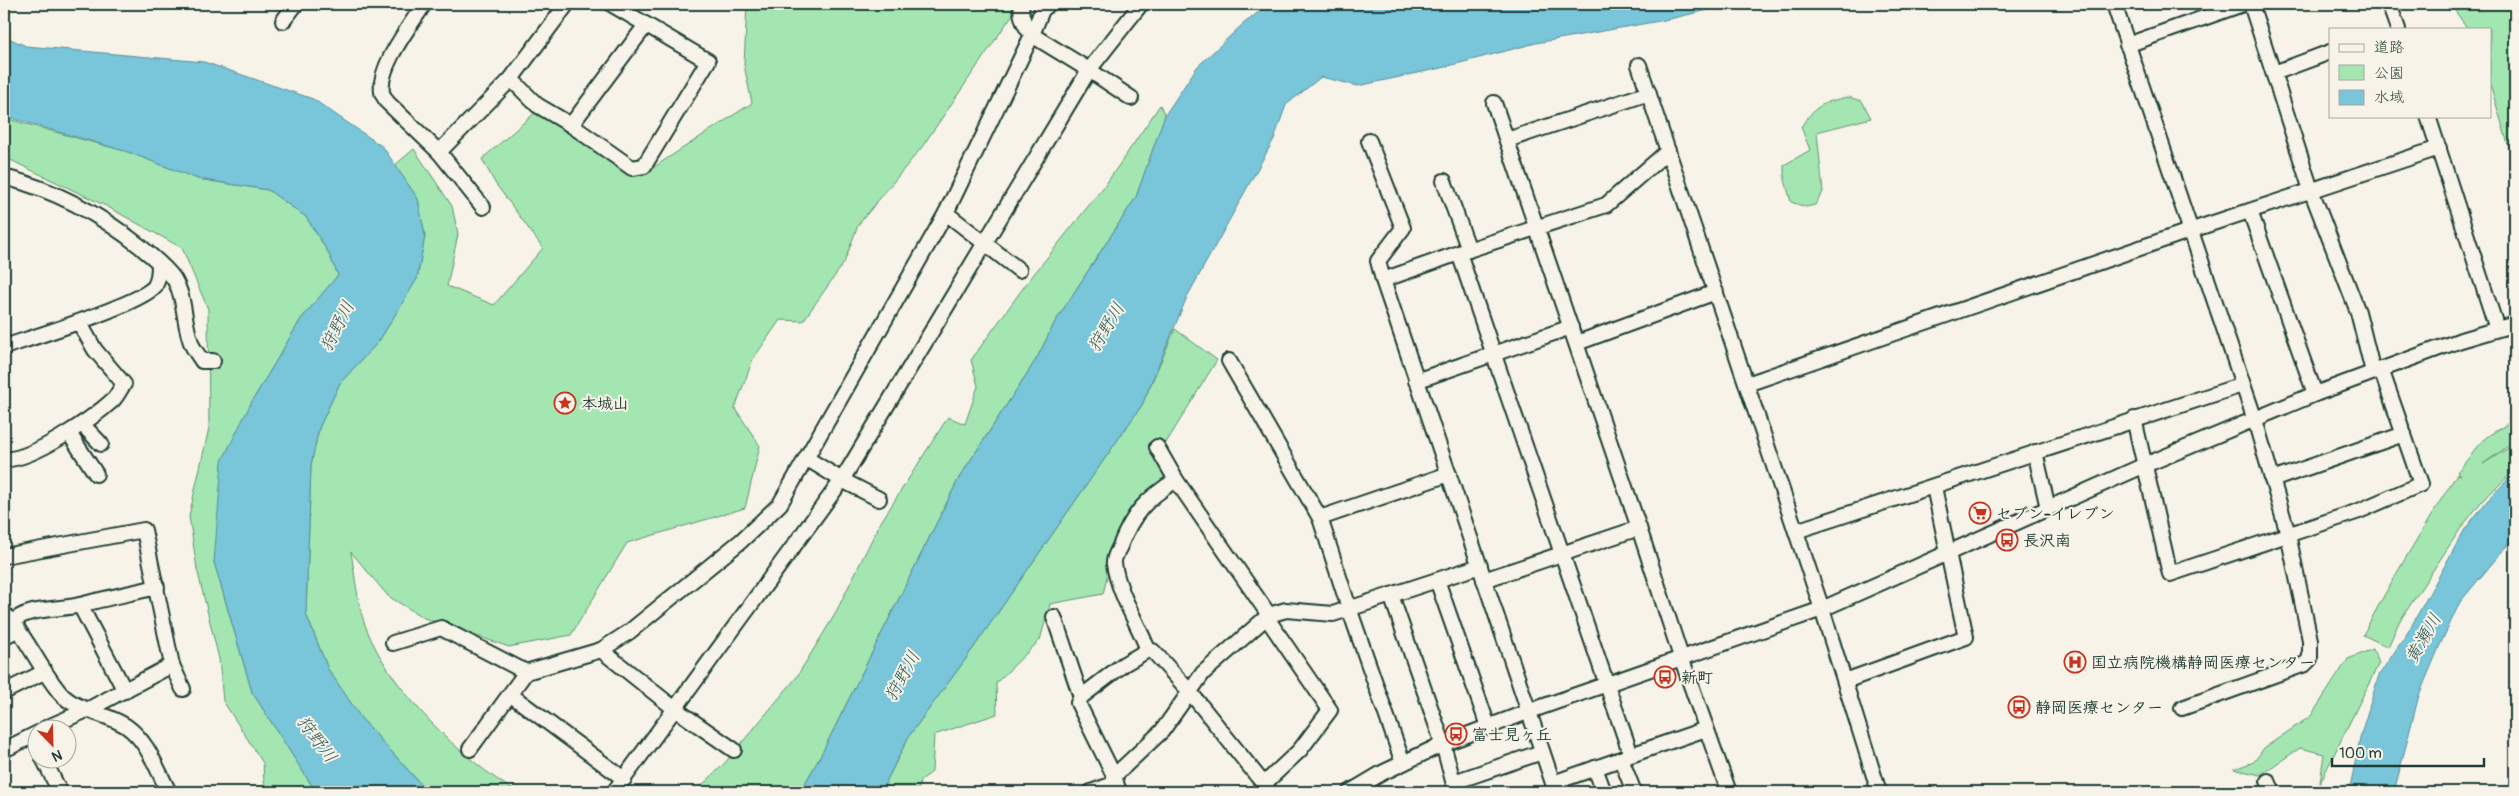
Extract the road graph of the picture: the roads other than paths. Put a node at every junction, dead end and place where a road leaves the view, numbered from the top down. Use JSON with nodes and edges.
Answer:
{"nodes":[{"id":1,"x":296,"y":4,"type":"edge"},
{"id":2,"x":424,"y":4,"type":"edge"},
{"id":3,"x":567,"y":4,"type":"edge"},
{"id":4,"x":611,"y":4,"type":"edge"},
{"id":5,"x":1022,"y":4,"type":"edge"},
{"id":6,"x":1049,"y":4,"type":"edge"},
{"id":7,"x":1141,"y":4,"type":"edge"},
{"id":8,"x":2114,"y":4,"type":"edge"},
{"id":9,"x":2243,"y":4,"type":"edge"},
{"id":10,"x":2251,"y":4,"type":"edge"},
{"id":11,"x":2389,"y":4,"type":"edge"},
{"id":12,"x":283,"y":21,"type":"dead end"},
{"id":13,"x":646,"y":25,"type":"junction"},
{"id":14,"x":2397,"y":28,"type":"edge"},
{"id":15,"x":1032,"y":35,"type":"junction"},
{"id":16,"x":2128,"y":45,"type":"junction"},
{"id":17,"x":2329,"y":52,"type":"edge"},
{"id":18,"x":1639,"y":65,"type":"dead end"},
{"id":19,"x":1089,"y":70,"type":"junction"},
{"id":20,"x":2274,"y":72,"type":"junction"},
{"id":21,"x":511,"y":79,"type":"junction"},
{"id":22,"x":1648,"y":92,"type":"junction"},
{"id":23,"x":1131,"y":98,"type":"dead end"},
{"id":24,"x":1494,"y":103,"type":"dead end"},
{"id":25,"x":2429,"y":118,"type":"edge"},
{"id":26,"x":571,"y":125,"type":"junction"},
{"id":27,"x":1507,"y":140,"type":"junction"},
{"id":28,"x":1369,"y":141,"type":"dead end"},
{"id":29,"x":2439,"y":148,"type":"junction"},
{"id":30,"x":1668,"y":151,"type":"junction"},
{"id":31,"x":439,"y":152,"type":"junction"},
{"id":32,"x":4,"y":177,"type":"edge"},
{"id":33,"x":1444,"y":181,"type":"dead end"},
{"id":34,"x":2311,"y":190,"type":"junction"},
{"id":35,"x":483,"y":207,"type":"dead end"},
{"id":36,"x":2250,"y":211,"type":"junction"},
{"id":37,"x":946,"y":212,"type":"junction"},
{"id":38,"x":1535,"y":228,"type":"junction"},
{"id":39,"x":2189,"y":231,"type":"junction"},
{"id":40,"x":985,"y":243,"type":"junction"},
{"id":41,"x":1464,"y":251,"type":"junction"},
{"id":42,"x":159,"y":263,"type":"junction"},
{"id":43,"x":1020,"y":270,"type":"dead end"},
{"id":44,"x":1383,"y":280,"type":"junction"},
{"id":45,"x":1716,"y":292,"type":"junction"},
{"id":46,"x":79,"y":322,"type":"junction"},
{"id":47,"x":2515,"y":324,"type":"edge"},
{"id":48,"x":1571,"y":327,"type":"junction"},
{"id":49,"x":2497,"y":329,"type":"junction"},
{"id":50,"x":1577,"y":343,"type":"junction"},
{"id":51,"x":4,"y":347,"type":"edge"},
{"id":52,"x":1494,"y":355,"type":"junction"},
{"id":53,"x":213,"y":361,"type":"dead end"},
{"id":54,"x":1229,"y":361,"type":"dead end"},
{"id":55,"x":2377,"y":371,"type":"junction"},
{"id":56,"x":1416,"y":381,"type":"junction"},
{"id":57,"x":1748,"y":384,"type":"junction"},
{"id":58,"x":2242,"y":385,"type":"junction"},
{"id":59,"x":2315,"y":394,"type":"junction"},
{"id":60,"x":2134,"y":419,"type":"junction"},
{"id":61,"x":2254,"y":420,"type":"junction"},
{"id":62,"x":82,"y":424,"type":"junction"},
{"id":63,"x":69,"y":433,"type":"junction"},
{"id":64,"x":2404,"y":434,"type":"junction"},
{"id":65,"x":101,"y":444,"type":"dead end"},
{"id":66,"x":1157,"y":447,"type":"dead end"},
{"id":67,"x":2035,"y":452,"type":"junction"},
{"id":68,"x":806,"y":458,"type":"junction"},
{"id":69,"x":4,"y":459,"type":"edge"},
{"id":70,"x":2145,"y":466,"type":"junction"},
{"id":71,"x":96,"y":474,"type":"dead end"},
{"id":72,"x":1449,"y":474,"type":"junction"},
{"id":73,"x":842,"y":480,"type":"junction"},
{"id":74,"x":1176,"y":480,"type":"junction"},
{"id":75,"x":2272,"y":480,"type":"junction"},
{"id":76,"x":1934,"y":487,"type":"junction"},
{"id":77,"x":879,"y":499,"type":"dead end"},
{"id":78,"x":2048,"y":508,"type":"junction"},
{"id":79,"x":1320,"y":518,"type":"junction"},
{"id":80,"x":1640,"y":528,"type":"junction"},
{"id":81,"x":1796,"y":531,"type":"junction"},
{"id":82,"x":2288,"y":534,"type":"junction"},
{"id":83,"x":1947,"y":553,"type":"junction"},
{"id":84,"x":4,"y":556,"type":"edge"},
{"id":85,"x":1562,"y":556,"type":"junction"},
{"id":86,"x":1480,"y":566,"type":"junction"},
{"id":87,"x":1437,"y":580,"type":"junction"},
{"id":88,"x":1484,"y":580,"type":"junction"},
{"id":89,"x":157,"y":587,"type":"junction"},
{"id":90,"x":1391,"y":595,"type":"junction"},
{"id":91,"x":80,"y":605,"type":"junction"},
{"id":92,"x":1349,"y":608,"type":"junction"},
{"id":93,"x":1822,"y":609,"type":"junction"},
{"id":94,"x":1269,"y":614,"type":"junction"},
{"id":95,"x":1054,"y":618,"type":"dead end"},
{"id":96,"x":12,"y":622,"type":"edge"},
{"id":97,"x":4,"y":637,"type":"edge"},
{"id":98,"x":393,"y":643,"type":"dead end"},
{"id":99,"x":601,"y":650,"type":"junction"},
{"id":100,"x":1148,"y":650,"type":"junction"},
{"id":101,"x":1681,"y":657,"type":"junction"},
{"id":102,"x":172,"y":665,"type":"junction"},
{"id":103,"x":44,"y":672,"type":"junction"},
{"id":104,"x":526,"y":672,"type":"junction"},
{"id":105,"x":1845,"y":681,"type":"junction"},
{"id":106,"x":1606,"y":685,"type":"junction"},
{"id":107,"x":183,"y":689,"type":"dead end"},
{"id":108,"x":125,"y":691,"type":"junction"},
{"id":109,"x":4,"y":692,"type":"edge"},
{"id":110,"x":1190,"y":692,"type":"junction"},
{"id":111,"x":511,"y":695,"type":"junction"},
{"id":112,"x":1081,"y":698,"type":"junction"},
{"id":113,"x":2182,"y":708,"type":"dead end"},
{"id":114,"x":89,"y":709,"type":"junction"},
{"id":115,"x":675,"y":709,"type":"junction"},
{"id":116,"x":1530,"y":711,"type":"junction"},
{"id":117,"x":69,"y":718,"type":"edge"},
{"id":118,"x":1488,"y":726,"type":"junction"},
{"id":119,"x":1706,"y":729,"type":"junction"},
{"id":120,"x":28,"y":741,"type":"edge"},
{"id":121,"x":1443,"y":744,"type":"junction"},
{"id":122,"x":470,"y":749,"type":"dead end"},
{"id":123,"x":4,"y":750,"type":"edge"},
{"id":124,"x":734,"y":750,"type":"dead end"},
{"id":125,"x":1542,"y":752,"type":"junction"},
{"id":126,"x":1626,"y":757,"type":"junction"},
{"id":127,"x":1404,"y":762,"type":"junction"},
{"id":128,"x":48,"y":768,"type":"edge"},
{"id":129,"x":1595,"y":768,"type":"junction"},
{"id":130,"x":624,"y":780,"type":"junction"},
{"id":131,"x":1116,"y":784,"type":"edge"},
{"id":132,"x":1455,"y":787,"type":"edge"},
{"id":133,"x":1555,"y":787,"type":"edge"},
{"id":134,"x":1267,"y":788,"type":"edge"},
{"id":135,"x":60,"y":792,"type":"edge"},
{"id":136,"x":169,"y":792,"type":"edge"},
{"id":137,"x":614,"y":792,"type":"edge"},
{"id":138,"x":1091,"y":792,"type":"edge"},
{"id":139,"x":1350,"y":792,"type":"edge"},
{"id":140,"x":1604,"y":792,"type":"edge"},
{"id":141,"x":1634,"y":792,"type":"edge"},
{"id":142,"x":1729,"y":792,"type":"edge"},
{"id":143,"x":1879,"y":792,"type":"edge"}],
"edges":[{"from":1,"to":12,"type":"street"},
{"from":2,"to":31,"type":"street"},
{"from":3,"to":21,"type":"street"},
{"from":4,"to":13,"type":"street"},
{"from":5,"to":15,"type":"street"},
{"from":6,"to":15,"type":"street"},
{"from":7,"to":19,"type":"street"},
{"from":8,"to":16,"type":"street"},
{"from":9,"to":16,"type":"street"},
{"from":10,"to":20,"type":"street"},
{"from":11,"to":14,"type":"street"},
{"from":13,"to":26,"type":"street"},
{"from":13,"to":26,"type":"street"},
{"from":15,"to":19,"type":"street"},
{"from":15,"to":37,"type":"street"},
{"from":16,"to":39,"type":"street"},
{"from":17,"to":20,"type":"street"},
{"from":18,"to":22,"type":"street"},
{"from":19,"to":23,"type":"street"},
{"from":19,"to":40,"type":"street"},
{"from":20,"to":34,"type":"street"},
{"from":21,"to":26,"type":"street"},
{"from":21,"to":31,"type":"street"},
{"from":22,"to":27,"type":"street"},
{"from":22,"to":30,"type":"street"},
{"from":24,"to":27,"type":"street"},
{"from":25,"to":29,"type":"street"},
{"from":27,"to":38,"type":"street"},
{"from":28,"to":44,"type":"street"},
{"from":29,"to":34,"type":"street"},
{"from":29,"to":49,"type":"street"},
{"from":30,"to":38,"type":"street"},
{"from":30,"to":45,"type":"street"},
{"from":31,"to":35,"type":"street"},
{"from":32,"to":42,"type":"street"},
{"from":33,"to":41,"type":"street"},
{"from":34,"to":36,"type":"street"},
{"from":34,"to":55,"type":"street"},
{"from":36,"to":39,"type":"street"},
{"from":36,"to":59,"type":"street"},
{"from":37,"to":40,"type":"street"},
{"from":37,"to":68,"type":"street"},
{"from":38,"to":41,"type":"street"},
{"from":38,"to":48,"type":"street"},
{"from":39,"to":57,"type":"street"},
{"from":39,"to":58,"type":"street"},
{"from":40,"to":43,"type":"street"},
{"from":40,"to":73,"type":"street"},
{"from":41,"to":44,"type":"street"},
{"from":41,"to":52,"type":"street"},
{"from":42,"to":46,"type":"street"},
{"from":42,"to":53,"type":"street"},
{"from":44,"to":56,"type":"street"},
{"from":45,"to":50,"type":"street"},
{"from":45,"to":57,"type":"street"},
{"from":46,"to":51,"type":"street"},
{"from":46,"to":62,"type":"street"},
{"from":47,"to":49,"type":"street"},
{"from":48,"to":50,"type":"street"},
{"from":48,"to":52,"type":"street"},
{"from":49,"to":55,"type":"street"},
{"from":50,"to":80,"type":"street"},
{"from":52,"to":56,"type":"street"},
{"from":52,"to":85,"type":"street"},
{"from":54,"to":79,"type":"street"},
{"from":55,"to":59,"type":"street"},
{"from":55,"to":64,"type":"street"},
{"from":56,"to":72,"type":"street"},
{"from":57,"to":81,"type":"street"},
{"from":58,"to":60,"type":"street"},
{"from":58,"to":61,"type":"street"},
{"from":59,"to":61,"type":"street"},
{"from":60,"to":67,"type":"street"},
{"from":60,"to":70,"type":"street"},
{"from":61,"to":70,"type":"street"},
{"from":61,"to":75,"type":"street"},
{"from":62,"to":63,"type":"street"},
{"from":62,"to":65,"type":"street"},
{"from":63,"to":69,"type":"street"},
{"from":63,"to":71,"type":"street"},
{"from":64,"to":75,"type":"street"},
{"from":64,"to":82,"type":"street"},
{"from":66,"to":74,"type":"street"},
{"from":67,"to":76,"type":"street"},
{"from":67,"to":78,"type":"street"},
{"from":68,"to":73,"type":"street"},
{"from":68,"to":99,"type":"street"},
{"from":70,"to":78,"type":"street"},
{"from":70,"to":82,"type":"street"},
{"from":72,"to":79,"type":"street"},
{"from":72,"to":86,"type":"street"},
{"from":73,"to":77,"type":"street"},
{"from":73,"to":115,"type":"street"},
{"from":74,"to":94,"type":"street"},
{"from":74,"to":100,"type":"street"},
{"from":75,"to":82,"type":"street"},
{"from":76,"to":81,"type":"street"},
{"from":76,"to":83,"type":"street"},
{"from":78,"to":83,"type":"street"},
{"from":79,"to":92,"type":"street"},
{"from":80,"to":85,"type":"street"},
{"from":80,"to":101,"type":"street"},
{"from":81,"to":93,"type":"street"},
{"from":82,"to":113,"type":"street"},
{"from":83,"to":93,"type":"street"},
{"from":83,"to":105,"type":"street"},
{"from":84,"to":89,"type":"street"},
{"from":85,"to":88,"type":"street"},
{"from":85,"to":106,"type":"street"},
{"from":86,"to":87,"type":"street"},
{"from":86,"to":88,"type":"street"},
{"from":87,"to":90,"type":"street"},
{"from":87,"to":118,"type":"street"},
{"from":88,"to":116,"type":"street"},
{"from":89,"to":91,"type":"street"},
{"from":89,"to":102,"type":"street"},
{"from":90,"to":92,"type":"street"},
{"from":90,"to":121,"type":"street"},
{"from":91,"to":96,"type":"street"},
{"from":91,"to":108,"type":"street"},
{"from":92,"to":94,"type":"street"},
{"from":92,"to":127,"type":"street"},
{"from":93,"to":101,"type":"street"},
{"from":93,"to":105,"type":"street"},
{"from":94,"to":110,"type":"street"},
{"from":94,"to":134,"type":"street"},
{"from":95,"to":112,"type":"street"},
{"from":96,"to":97,"type":"street"},
{"from":96,"to":103,"type":"street"},
{"from":98,"to":104,"type":"street"},
{"from":99,"to":104,"type":"street"},
{"from":99,"to":115,"type":"street"},
{"from":100,"to":110,"type":"street"},
{"from":100,"to":112,"type":"street"},
{"from":101,"to":106,"type":"street"},
{"from":101,"to":119,"type":"street"},
{"from":102,"to":107,"type":"street"},
{"from":102,"to":108,"type":"street"},
{"from":103,"to":109,"type":"street"},
{"from":103,"to":114,"type":"street"},
{"from":104,"to":111,"type":"street"},
{"from":105,"to":143,"type":"street"},
{"from":106,"to":116,"type":"street"},
{"from":106,"to":126,"type":"street"},
{"from":108,"to":114,"type":"street"},
{"from":110,"to":131,"type":"street"},
{"from":110,"to":134,"type":"street"},
{"from":111,"to":122,"type":"street"},
{"from":111,"to":130,"type":"street"},
{"from":112,"to":131,"type":"street"},
{"from":114,"to":117,"type":"street"},
{"from":114,"to":136,"type":"street"},
{"from":115,"to":124,"type":"street"},
{"from":115,"to":130,"type":"street"},
{"from":116,"to":118,"type":"street"},
{"from":116,"to":125,"type":"street"},
{"from":118,"to":121,"type":"street"},
{"from":119,"to":126,"type":"street"},
{"from":119,"to":142,"type":"street"},
{"from":120,"to":123,"type":"street"},
{"from":121,"to":127,"type":"street"},
{"from":121,"to":132,"type":"street"},
{"from":125,"to":132,"type":"street"},
{"from":125,"to":133,"type":"street"},
{"from":126,"to":129,"type":"street"},
{"from":126,"to":141,"type":"street"},
{"from":127,"to":139,"type":"street"},
{"from":128,"to":135,"type":"street"},
{"from":129,"to":133,"type":"street"},
{"from":129,"to":140,"type":"street"},
{"from":130,"to":137,"type":"street"},
{"from":131,"to":138,"type":"street"}]}
